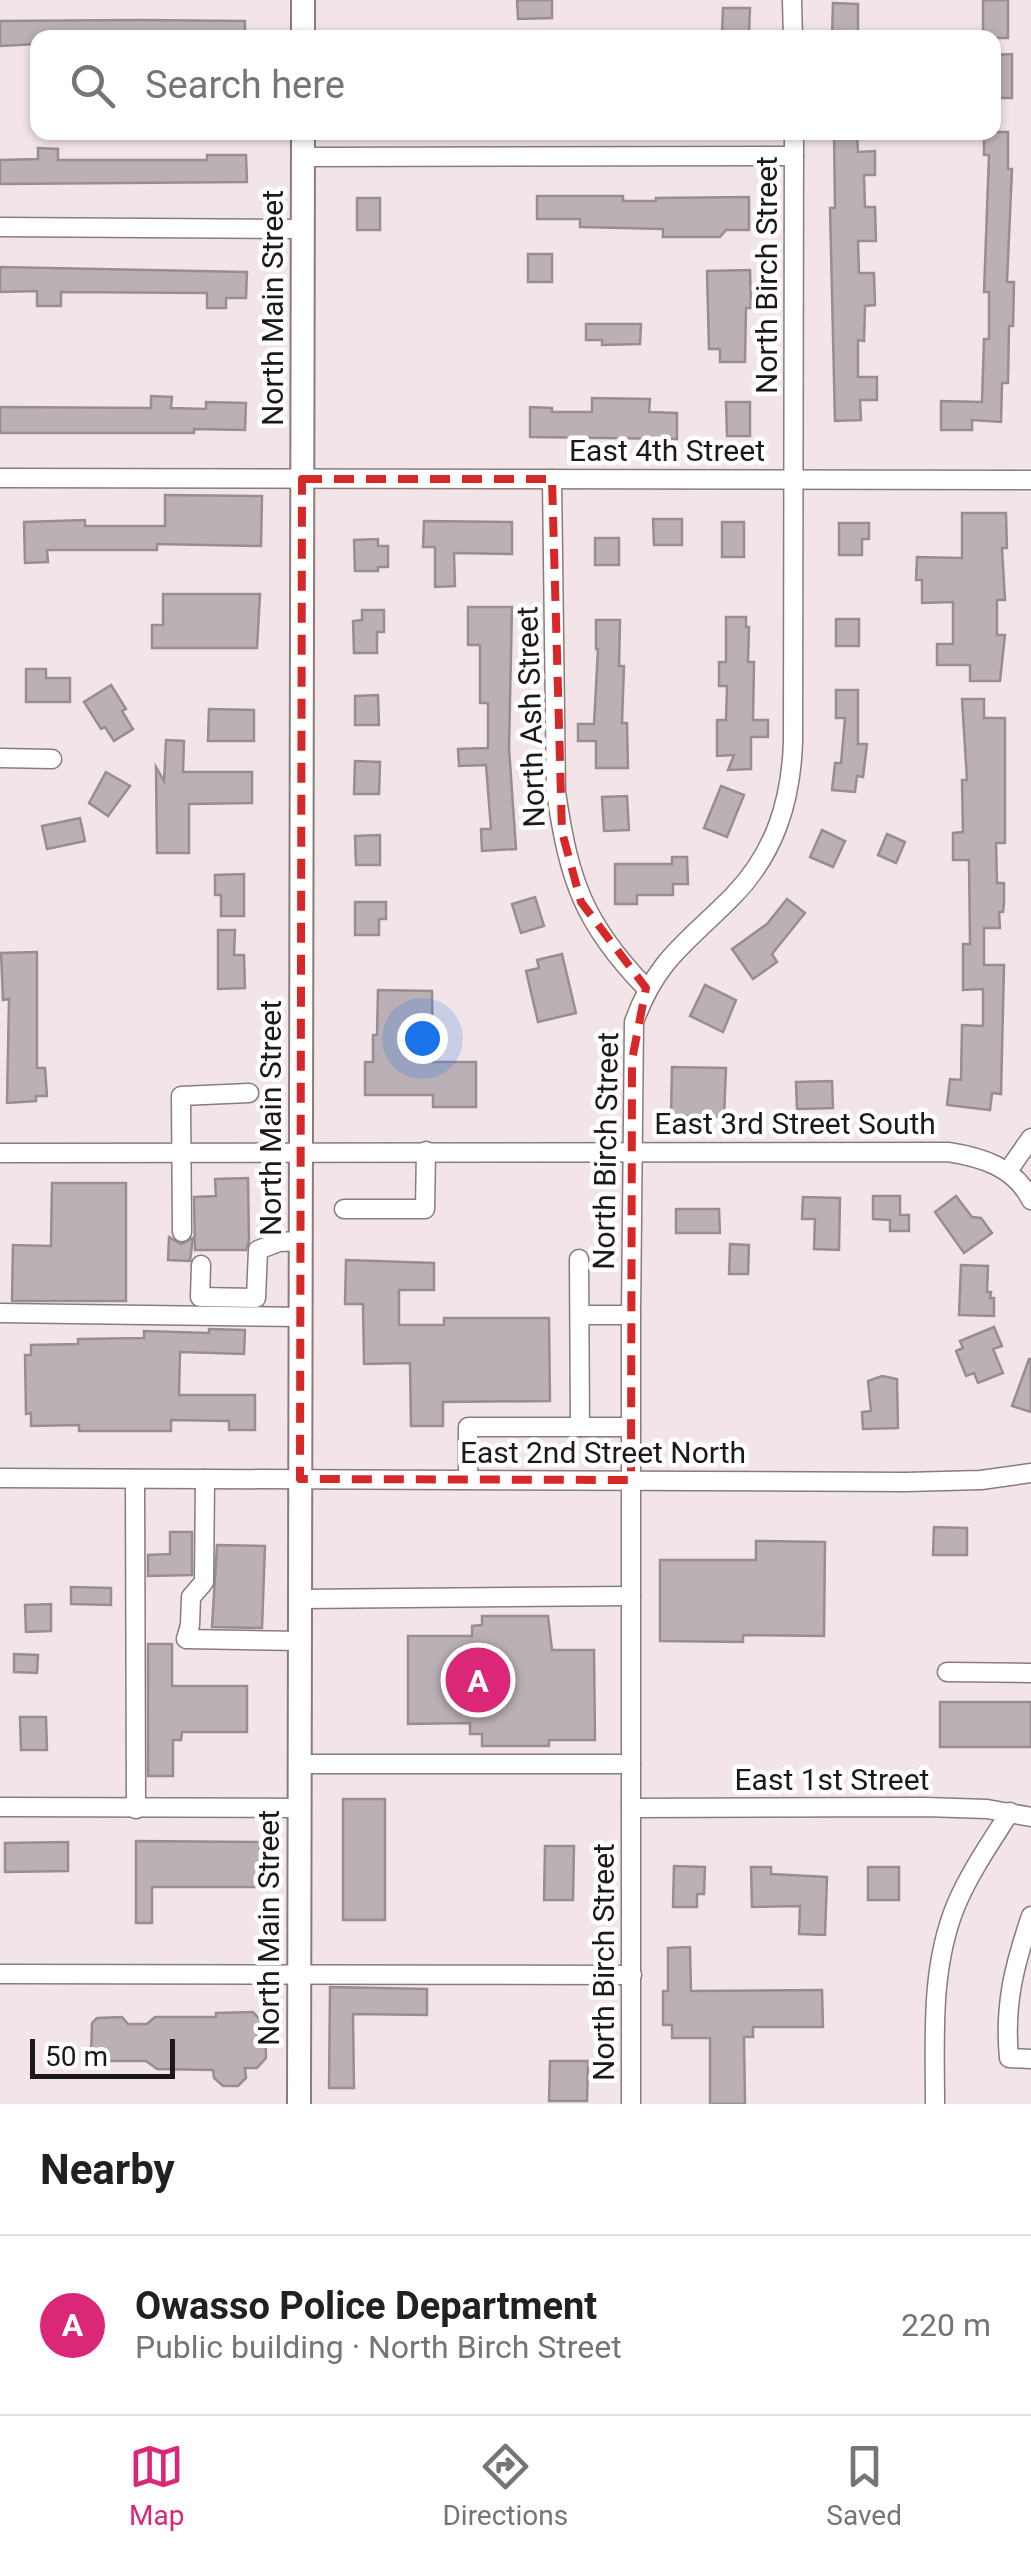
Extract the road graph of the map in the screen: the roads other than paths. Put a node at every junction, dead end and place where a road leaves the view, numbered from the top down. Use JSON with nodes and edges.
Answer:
{"nodes":[{"id":1,"x":304,"y":0,"type":"edge"},
{"id":2,"x":792,"y":0,"type":"edge"},
{"id":3,"x":304,"y":30,"type":"edge"},
{"id":4,"x":793,"y":30,"type":"edge"},
{"id":5,"x":303,"y":140,"type":"edge"},
{"id":6,"x":794,"y":140,"type":"edge"},
{"id":7,"x":303,"y":156,"type":"junction"},
{"id":8,"x":794,"y":156,"type":"junction"},
{"id":9,"x":0,"y":227,"type":"edge"},
{"id":10,"x":303,"y":229,"type":"junction"},
{"id":11,"x":0,"y":478,"type":"edge"},
{"id":12,"x":552,"y":478,"type":"junction"},
{"id":13,"x":302,"y":479,"type":"junction"},
{"id":14,"x":795,"y":479,"type":"junction"},
{"id":15,"x":1031,"y":480,"type":"edge"},
{"id":16,"x":0,"y":758,"type":"edge"},
{"id":17,"x":52,"y":759,"type":"dead end"},
{"id":18,"x":646,"y":988,"type":"junction"},
{"id":19,"x":249,"y":1093,"type":"dead end"},
{"id":20,"x":1031,"y":1138,"type":"edge"},
{"id":21,"x":302,"y":1150,"type":"junction"},
{"id":22,"x":632,"y":1150,"type":"junction"},
{"id":23,"x":182,"y":1151,"type":"junction"},
{"id":24,"x":426,"y":1151,"type":"junction"},
{"id":25,"x":0,"y":1154,"type":"edge"},
{"id":26,"x":1008,"y":1172,"type":"junction"},
{"id":27,"x":1031,"y":1200,"type":"edge"},
{"id":28,"x":344,"y":1209,"type":"dead end"},
{"id":29,"x":182,"y":1232,"type":"dead end"},
{"id":30,"x":301,"y":1241,"type":"junction"},
{"id":31,"x":579,"y":1260,"type":"dead end"},
{"id":32,"x":200,"y":1266,"type":"dead end"},
{"id":33,"x":0,"y":1313,"type":"edge"},
{"id":34,"x":580,"y":1315,"type":"junction"},
{"id":35,"x":631,"y":1315,"type":"junction"},
{"id":36,"x":301,"y":1317,"type":"junction"},
{"id":37,"x":580,"y":1427,"type":"junction"},
{"id":38,"x":631,"y":1427,"type":"junction"},
{"id":39,"x":1031,"y":1473,"type":"edge"},
{"id":40,"x":0,"y":1478,"type":"edge"},
{"id":41,"x":135,"y":1479,"type":"junction"},
{"id":42,"x":205,"y":1479,"type":"junction"},
{"id":43,"x":300,"y":1479,"type":"junction"},
{"id":44,"x":468,"y":1479,"type":"junction"},
{"id":45,"x":631,"y":1480,"type":"junction"},
{"id":46,"x":631,"y":1596,"type":"junction"},
{"id":47,"x":300,"y":1599,"type":"junction"},
{"id":48,"x":300,"y":1641,"type":"junction"},
{"id":49,"x":948,"y":1672,"type":"dead end"},
{"id":50,"x":1031,"y":1674,"type":"edge"},
{"id":51,"x":300,"y":1764,"type":"junction"},
{"id":52,"x":631,"y":1764,"type":"junction"},
{"id":53,"x":0,"y":1807,"type":"edge"},
{"id":54,"x":300,"y":1808,"type":"junction"},
{"id":55,"x":632,"y":1808,"type":"junction"},
{"id":56,"x":136,"y":1809,"type":"junction"},
{"id":57,"x":1010,"y":1812,"type":"junction"},
{"id":58,"x":1031,"y":1817,"type":"edge"},
{"id":59,"x":1031,"y":1916,"type":"edge"},
{"id":60,"x":0,"y":1974,"type":"edge"},
{"id":61,"x":299,"y":1974,"type":"junction"},
{"id":62,"x":632,"y":1975,"type":"junction"},
{"id":63,"x":1031,"y":2058,"type":"edge"},
{"id":64,"x":299,"y":2104,"type":"edge"},
{"id":65,"x":631,"y":2104,"type":"edge"},
{"id":66,"x":935,"y":2104,"type":"edge"}],
"edges":[{"from":1,"to":3,"type":"main road"},
{"from":2,"to":4,"type":"street"},
{"from":5,"to":7,"type":"main road","name":"North Main Street"},
{"from":6,"to":8,"type":"street","name":"North Birch Street"},
{"from":7,"to":8,"type":"street"},
{"from":7,"to":10,"type":"main road","name":"North Main Street"},
{"from":8,"to":14,"type":"street","name":"North Birch Street"},
{"from":9,"to":10,"type":"street"},
{"from":10,"to":13,"type":"main road","name":"North Main Street"},
{"from":11,"to":13,"type":"street","name":"East 4th Street"},
{"from":12,"to":13,"type":"street","name":"East 4th Street"},
{"from":12,"to":14,"type":"street","name":"East 4th Street"},
{"from":12,"to":18,"type":"street","name":"North Ash Street"},
{"from":13,"to":21,"type":"main road","name":"North Main Street"},
{"from":14,"to":15,"type":"street","name":"East 4th Street"},
{"from":14,"to":18,"type":"street","name":"North Birch Street"},
{"from":16,"to":17,"type":"street"},
{"from":18,"to":22,"type":"street","name":"North Birch Street"},
{"from":19,"to":23,"type":"street"},
{"from":20,"to":26,"type":"street"},
{"from":21,"to":23,"type":"street","name":"East 3rd Street South"},
{"from":21,"to":24,"type":"street","name":"East 3rd Street South"},
{"from":21,"to":30,"type":"main road","name":"North Main Street"},
{"from":22,"to":24,"type":"street","name":"East 3rd Street South"},
{"from":22,"to":26,"type":"street","name":"East 3rd Street South"},
{"from":22,"to":35,"type":"street","name":"North Birch Street"},
{"from":23,"to":25,"type":"street","name":"East 3rd Street South"},
{"from":23,"to":29,"type":"street"},
{"from":24,"to":28,"type":"street"},
{"from":26,"to":27,"type":"street","name":"East 3rd Street South"},
{"from":30,"to":32,"type":"street"},
{"from":30,"to":36,"type":"main road","name":"North Main Street"},
{"from":31,"to":34,"type":"street"},
{"from":33,"to":36,"type":"street"},
{"from":34,"to":35,"type":"street"},
{"from":34,"to":37,"type":"street"},
{"from":35,"to":38,"type":"street","name":"North Birch Street"},
{"from":36,"to":43,"type":"main road","name":"North Main Street"},
{"from":37,"to":38,"type":"street"},
{"from":37,"to":44,"type":"street"},
{"from":38,"to":45,"type":"street","name":"North Birch Street"},
{"from":39,"to":45,"type":"street","name":"East 2nd Street North"},
{"from":40,"to":41,"type":"street","name":"East 2nd Street North"},
{"from":41,"to":42,"type":"street","name":"East 2nd Street North"},
{"from":41,"to":56,"type":"street"},
{"from":42,"to":43,"type":"street","name":"East 2nd Street North"},
{"from":42,"to":48,"type":"street"},
{"from":43,"to":44,"type":"street","name":"East 2nd Street North"},
{"from":43,"to":47,"type":"main road","name":"North Main Street"},
{"from":44,"to":45,"type":"street","name":"East 2nd Street North"},
{"from":45,"to":46,"type":"street","name":"North Birch Street"},
{"from":46,"to":47,"type":"street"},
{"from":46,"to":52,"type":"street","name":"North Birch Street"},
{"from":47,"to":48,"type":"main road","name":"North Main Street"},
{"from":48,"to":51,"type":"main road","name":"North Main Street"},
{"from":49,"to":50,"type":"street"},
{"from":51,"to":52,"type":"street"},
{"from":51,"to":54,"type":"main road","name":"North Main Street"},
{"from":52,"to":55,"type":"street","name":"North Birch Street"},
{"from":53,"to":56,"type":"street"},
{"from":54,"to":56,"type":"street"},
{"from":54,"to":61,"type":"main road","name":"North Main Street"},
{"from":55,"to":57,"type":"street","name":"East 1st Street"},
{"from":55,"to":62,"type":"street","name":"North Birch Street"},
{"from":57,"to":58,"type":"street","name":"East 1st Street"},
{"from":57,"to":66,"type":"street"},
{"from":59,"to":63,"type":"street"},
{"from":60,"to":61,"type":"street"},
{"from":61,"to":62,"type":"street"},
{"from":61,"to":64,"type":"main road","name":"North Main Street"},
{"from":62,"to":65,"type":"street","name":"North Birch Street"}]}
